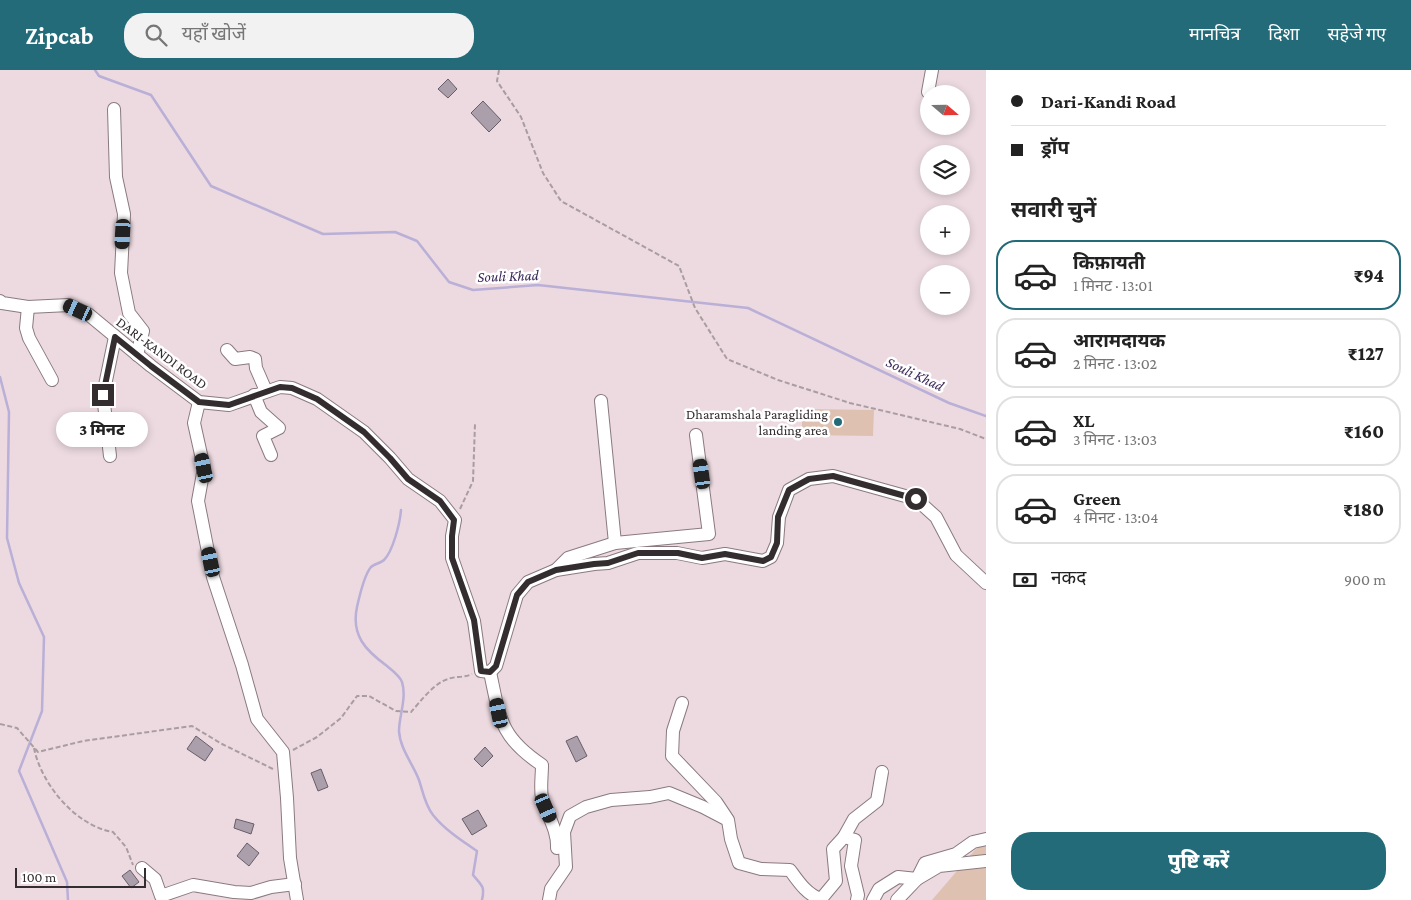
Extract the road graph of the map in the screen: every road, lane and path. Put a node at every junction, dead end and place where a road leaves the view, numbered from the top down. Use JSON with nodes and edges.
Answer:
{"nodes":[{"id":1,"x":499,"y":70,"type":"edge"},
{"id":2,"x":932,"y":70,"type":"edge"},
{"id":3,"x":929,"y":85,"type":"edge"},
{"id":4,"x":114,"y":109,"type":"dead end"},
{"id":5,"x":0,"y":301,"type":"edge"},
{"id":6,"x":28,"y":307,"type":"junction"},
{"id":7,"x":115,"y":337,"type":"junction"},
{"id":8,"x":227,"y":350,"type":"dead end"},
{"id":9,"x":137,"y":355,"type":"junction"},
{"id":10,"x":52,"y":380,"type":"dead end"},
{"id":11,"x":260,"y":393,"type":"junction"},
{"id":12,"x":601,"y":401,"type":"dead end"},
{"id":13,"x":199,"y":402,"type":"junction"},
{"id":14,"x":475,"y":424,"type":"dead end"},
{"id":15,"x":696,"y":435,"type":"dead end"},
{"id":16,"x":986,"y":439,"type":"edge"},
{"id":17,"x":271,"y":455,"type":"dead end"},
{"id":18,"x":110,"y":456,"type":"dead end"},
{"id":19,"x":454,"y":520,"type":"junction"},
{"id":20,"x":615,"y":543,"type":"junction"},
{"id":21,"x":556,"y":570,"type":"junction"},
{"id":22,"x":986,"y":583,"type":"edge"},
{"id":23,"x":490,"y":672,"type":"junction"},
{"id":24,"x":463,"y":678,"type":"dead end"},
{"id":25,"x":682,"y":703,"type":"dead end"},
{"id":26,"x":0,"y":724,"type":"edge"},
{"id":27,"x":34,"y":747,"type":"junction"},
{"id":28,"x":284,"y":761,"type":"junction"},
{"id":29,"x":882,"y":772,"type":"dead end"},
{"id":30,"x":728,"y":820,"type":"junction"},
{"id":31,"x":844,"y":837,"type":"junction"},
{"id":32,"x":986,"y":839,"type":"edge"},
{"id":33,"x":986,"y":861,"type":"edge"},
{"id":34,"x":142,"y":868,"type":"joint"},
{"id":35,"x":557,"y":879,"type":"junction"},
{"id":36,"x":918,"y":879,"type":"junction"},
{"id":37,"x":295,"y":884,"type":"junction"},
{"id":38,"x":250,"y":897,"type":"edge"},
{"id":39,"x":297,"y":900,"type":"edge"},
{"id":40,"x":549,"y":900,"type":"edge"},
{"id":41,"x":856,"y":900,"type":"edge"},
{"id":42,"x":873,"y":900,"type":"edge"},
{"id":43,"x":897,"y":900,"type":"edge"}],
"edges":[{"from":1,"to":16,"type":"path"},
{"from":2,"to":3,"type":"street"},
{"from":4,"to":9,"type":"street"},
{"from":5,"to":6,"type":"street","name":"DARI-KANDI ROAD"},
{"from":6,"to":7,"type":"street","name":"DARI-KANDI ROAD"},
{"from":6,"to":10,"type":"street"},
{"from":7,"to":9,"type":"street","name":"DARI-KANDI ROAD"},
{"from":7,"to":18,"type":"street"},
{"from":8,"to":11,"type":"street"},
{"from":9,"to":13,"type":"street","name":"DARI-KANDI ROAD"},
{"from":11,"to":13,"type":"street","name":"DARI-KANDI ROAD"},
{"from":11,"to":17,"type":"street"},
{"from":11,"to":19,"type":"street","name":"DARI-KANDI ROAD"},
{"from":12,"to":20,"type":"street"},
{"from":13,"to":28,"type":"street"},
{"from":14,"to":19,"type":"path"},
{"from":15,"to":20,"type":"street"},
{"from":19,"to":23,"type":"street"},
{"from":20,"to":21,"type":"street"},
{"from":21,"to":22,"type":"street"},
{"from":21,"to":23,"type":"street"},
{"from":23,"to":35,"type":"street"},
{"from":24,"to":28,"type":"path"},
{"from":25,"to":30,"type":"street"},
{"from":26,"to":27,"type":"path"},
{"from":27,"to":28,"type":"path"},
{"from":27,"to":34,"type":"path"},
{"from":28,"to":37,"type":"street"},
{"from":29,"to":31,"type":"street"},
{"from":30,"to":31,"type":"street"},
{"from":30,"to":35,"type":"street"},
{"from":31,"to":41,"type":"street"},
{"from":32,"to":36,"type":"street"},
{"from":33,"to":36,"type":"street"},
{"from":34,"to":38,"type":"street"},
{"from":35,"to":40,"type":"street"},
{"from":36,"to":42,"type":"street"},
{"from":36,"to":43,"type":"street"},
{"from":37,"to":38,"type":"street"},
{"from":37,"to":39,"type":"street"}]}
